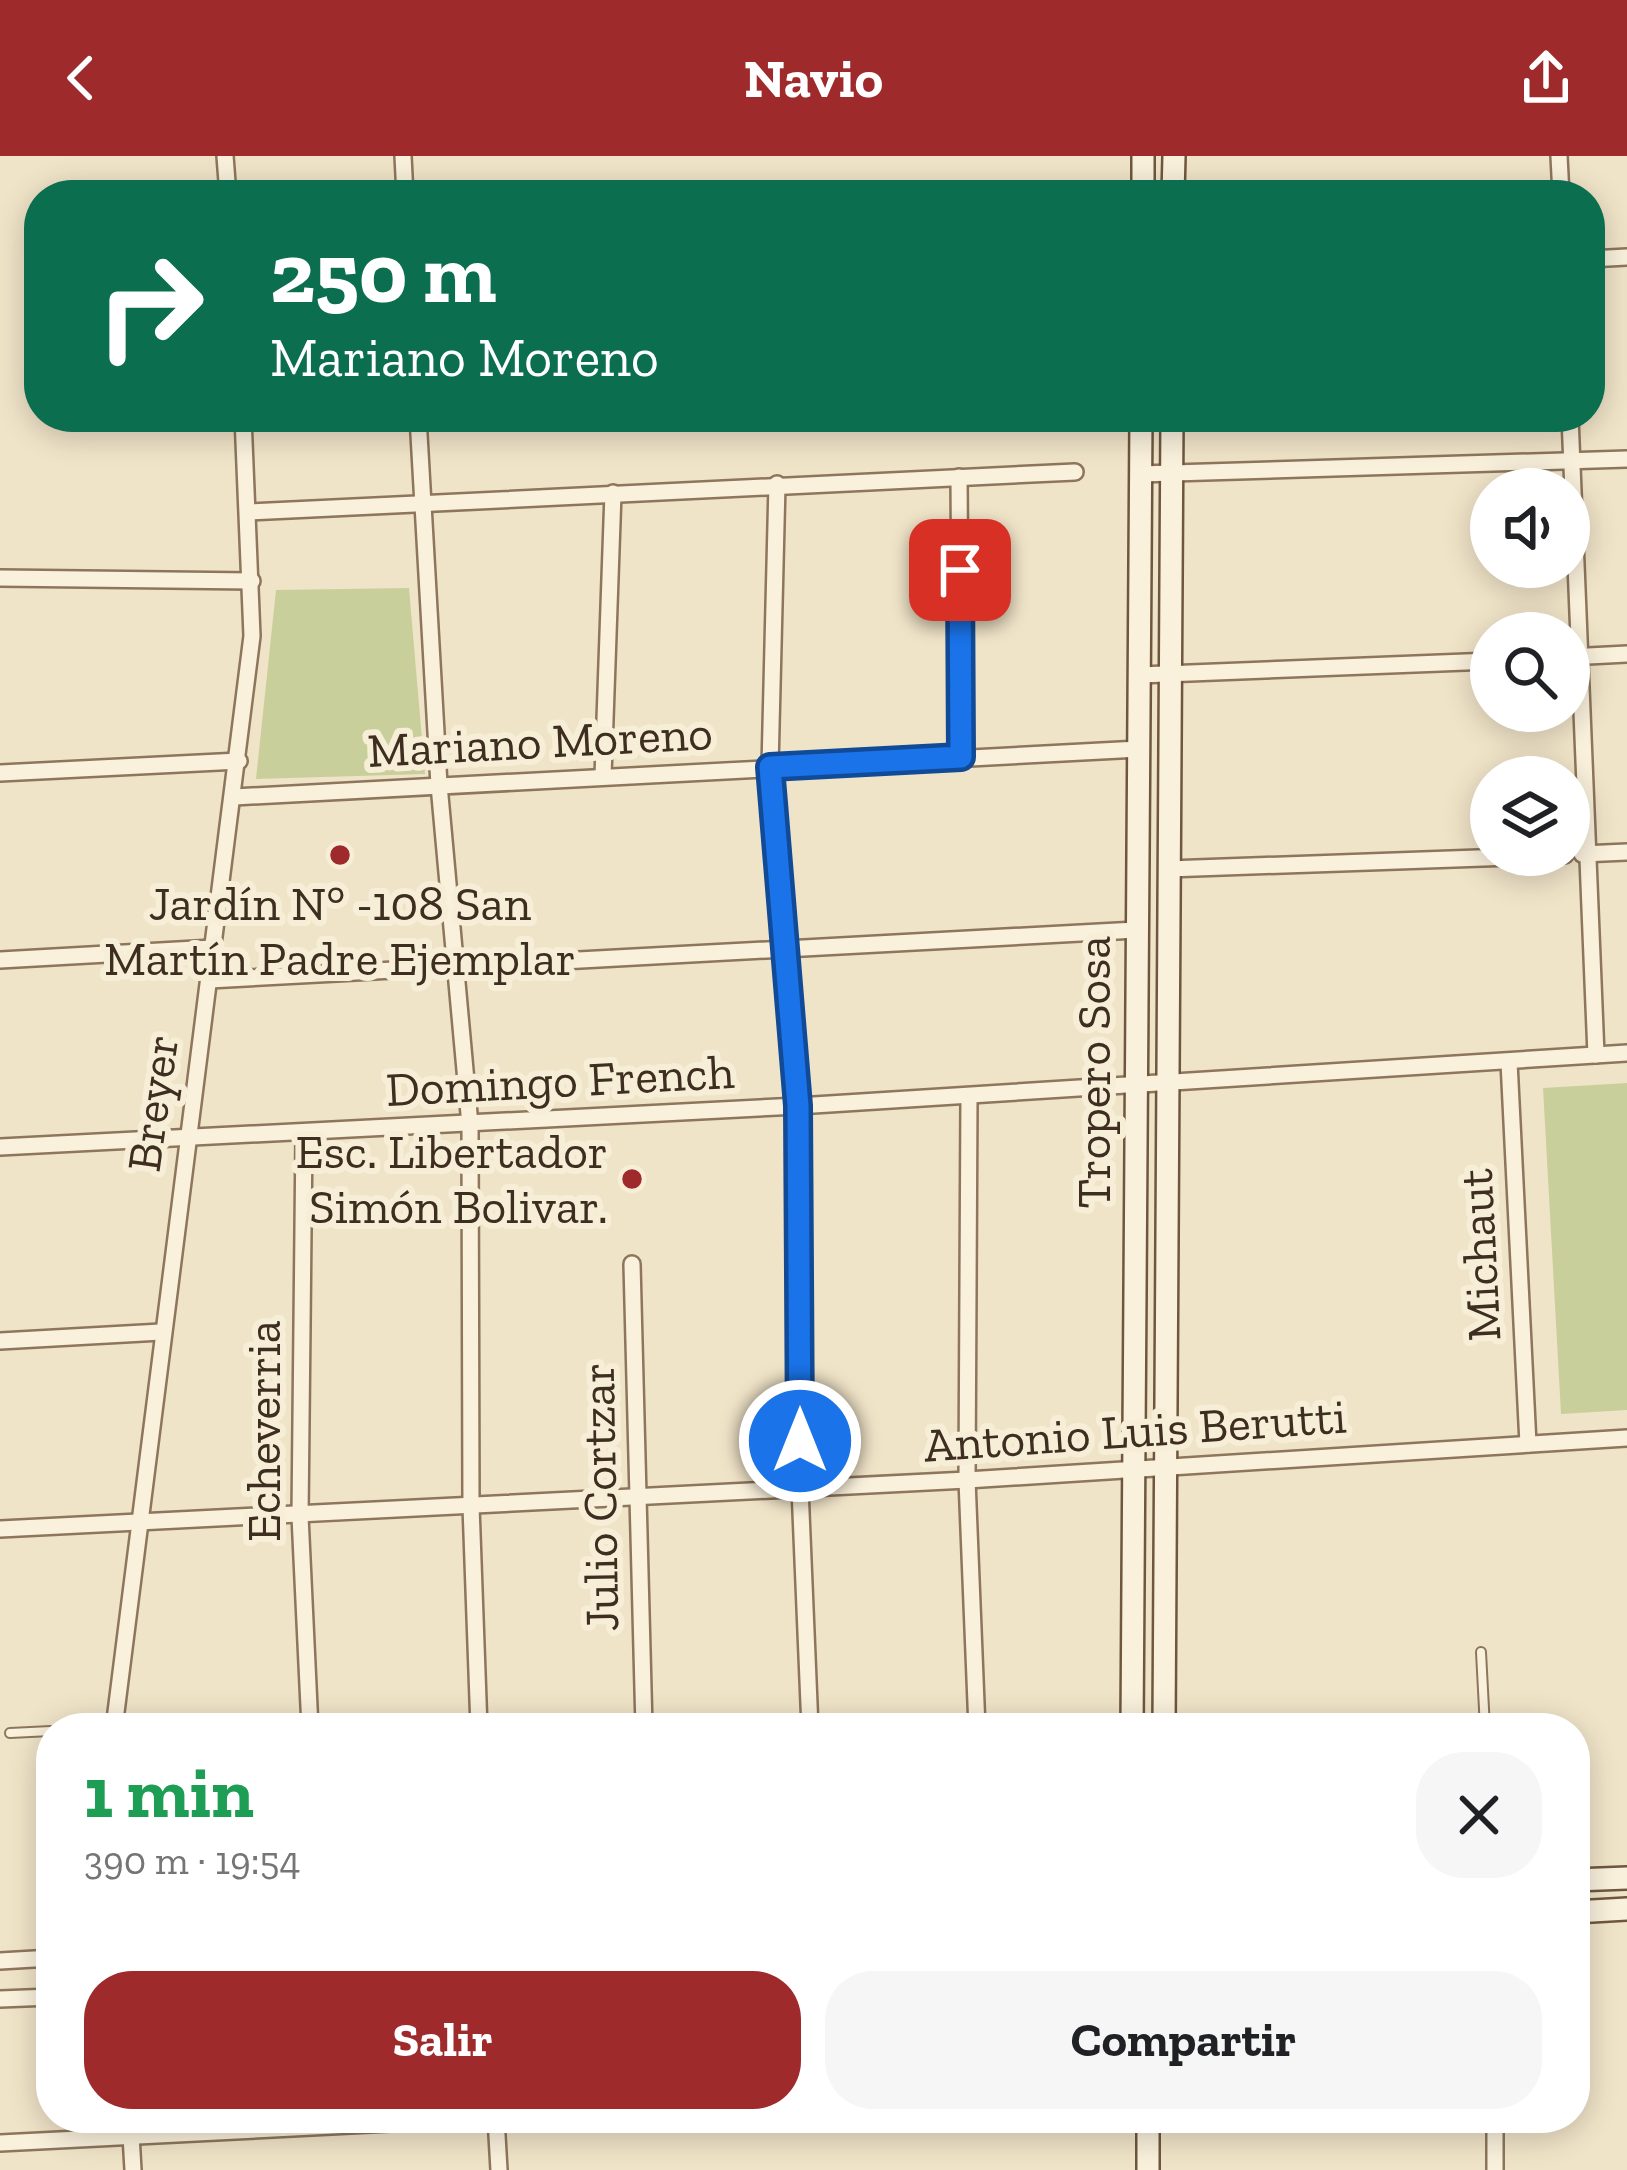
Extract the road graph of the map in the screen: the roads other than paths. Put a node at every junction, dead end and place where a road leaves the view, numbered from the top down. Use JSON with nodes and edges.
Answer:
{"nodes":[{"id":1,"x":244,"y":432,"type":"edge"},
{"id":2,"x":419,"y":432,"type":"edge"},
{"id":3,"x":1141,"y":432,"type":"edge"},
{"id":4,"x":1172,"y":432,"type":"edge"},
{"id":5,"x":1570,"y":432,"type":"edge"},
{"id":6,"x":1627,"y":459,"type":"edge"},
{"id":7,"x":1571,"y":461,"type":"junction"},
{"id":8,"x":1076,"y":472,"type":"dead end"},
{"id":9,"x":1172,"y":473,"type":"junction"},
{"id":10,"x":1141,"y":474,"type":"junction"},
{"id":11,"x":959,"y":477,"type":"junction"},
{"id":12,"x":778,"y":484,"type":"junction"},
{"id":13,"x":614,"y":493,"type":"junction"},
{"id":14,"x":423,"y":503,"type":"junction"},
{"id":15,"x":250,"y":512,"type":"junction"},
{"id":16,"x":0,"y":578,"type":"edge"},
{"id":17,"x":253,"y":580,"type":"junction"},
{"id":18,"x":1574,"y":612,"type":"edge"},
{"id":19,"x":1627,"y":655,"type":"edge"},
{"id":20,"x":1590,"y":656,"type":"edge"},
{"id":21,"x":1470,"y":662,"type":"edge"},
{"id":22,"x":1169,"y":674,"type":"junction"},
{"id":23,"x":1140,"y":676,"type":"junction"},
{"id":24,"x":1139,"y":749,"type":"junction"},
{"id":25,"x":961,"y":757,"type":"junction"},
{"id":26,"x":239,"y":761,"type":"junction"},
{"id":27,"x":770,"y":767,"type":"junction"},
{"id":28,"x":0,"y":773,"type":"edge"},
{"id":29,"x":603,"y":776,"type":"junction"},
{"id":30,"x":439,"y":785,"type":"junction"},
{"id":31,"x":234,"y":797,"type":"junction"},
{"id":32,"x":1627,"y":852,"type":"edge"},
{"id":33,"x":1590,"y":854,"type":"edge"},
{"id":34,"x":1470,"y":858,"type":"edge"},
{"id":35,"x":1168,"y":869,"type":"junction"},
{"id":36,"x":1589,"y":876,"type":"edge"},
{"id":37,"x":1136,"y":930,"type":"junction"},
{"id":38,"x":213,"y":948,"type":"junction"},
{"id":39,"x":785,"y":948,"type":"junction"},
{"id":40,"x":0,"y":960,"type":"edge"},
{"id":41,"x":457,"y":967,"type":"junction"},
{"id":42,"x":209,"y":980,"type":"junction"},
{"id":43,"x":1627,"y":1053,"type":"edge"},
{"id":44,"x":1595,"y":1055,"type":"junction"},
{"id":45,"x":1509,"y":1062,"type":"junction"},
{"id":46,"x":1168,"y":1083,"type":"junction"},
{"id":47,"x":1132,"y":1085,"type":"junction"},
{"id":48,"x":969,"y":1096,"type":"junction"},
{"id":49,"x":798,"y":1106,"type":"junction"},
{"id":50,"x":470,"y":1125,"type":"junction"},
{"id":51,"x":304,"y":1134,"type":"junction"},
{"id":52,"x":184,"y":1139,"type":"junction"},
{"id":53,"x":0,"y":1147,"type":"edge"},
{"id":54,"x":632,"y":1264,"type":"dead end"},
{"id":55,"x":161,"y":1332,"type":"junction"},
{"id":56,"x":0,"y":1341,"type":"edge"},
{"id":57,"x":1627,"y":1438,"type":"edge"},
{"id":58,"x":1528,"y":1444,"type":"junction"},
{"id":59,"x":1166,"y":1467,"type":"junction"},
{"id":60,"x":1135,"y":1469,"type":"junction"},
{"id":61,"x":967,"y":1480,"type":"junction"},
{"id":62,"x":800,"y":1489,"type":"junction"},
{"id":63,"x":636,"y":1496,"type":"junction"},
{"id":64,"x":471,"y":1506,"type":"junction"},
{"id":65,"x":300,"y":1516,"type":"junction"},
{"id":66,"x":140,"y":1524,"type":"junction"},
{"id":67,"x":0,"y":1529,"type":"edge"},
{"id":68,"x":1480,"y":1652,"type":"dead end"},
{"id":69,"x":115,"y":1713,"type":"edge"},
{"id":70,"x":309,"y":1713,"type":"edge"},
{"id":71,"x":478,"y":1713,"type":"edge"},
{"id":72,"x":643,"y":1713,"type":"edge"},
{"id":73,"x":809,"y":1713,"type":"edge"},
{"id":74,"x":976,"y":1713,"type":"edge"},
{"id":75,"x":1132,"y":1713,"type":"edge"},
{"id":76,"x":1163,"y":1713,"type":"edge"},
{"id":77,"x":1483,"y":1713,"type":"edge"},
{"id":78,"x":36,"y":1732,"type":"edge"},
{"id":79,"x":10,"y":1733,"type":"dead end"},
{"id":80,"x":1627,"y":1878,"type":"edge"},
{"id":81,"x":1590,"y":1879,"type":"edge"},
{"id":82,"x":1627,"y":1909,"type":"edge"},
{"id":83,"x":1590,"y":1911,"type":"edge"},
{"id":84,"x":36,"y":1959,"type":"edge"},
{"id":85,"x":0,"y":1960,"type":"edge"},
{"id":86,"x":36,"y":1997,"type":"edge"},
{"id":87,"x":0,"y":1999,"type":"edge"},
{"id":88,"x":131,"y":2133,"type":"edge"},
{"id":89,"x":191,"y":2133,"type":"edge"},
{"id":90,"x":494,"y":2133,"type":"edge"},
{"id":91,"x":1148,"y":2133,"type":"edge"},
{"id":92,"x":1495,"y":2133,"type":"edge"},
{"id":93,"x":131,"y":2136,"type":"junction"},
{"id":94,"x":0,"y":2143,"type":"edge"},
{"id":95,"x":133,"y":2170,"type":"edge"},
{"id":96,"x":499,"y":2170,"type":"edge"},
{"id":97,"x":1148,"y":2170,"type":"edge"},
{"id":98,"x":1496,"y":2170,"type":"edge"}],
"edges":[{"from":1,"to":15,"type":"street","name":"Breyer"},
{"from":2,"to":14,"type":"street"},
{"from":3,"to":10,"type":"street","name":"Tropero Sosa"},
{"from":4,"to":9,"type":"street","name":"Tropero Sosa"},
{"from":5,"to":7,"type":"street"},
{"from":6,"to":7,"type":"street"},
{"from":7,"to":9,"type":"street"},
{"from":7,"to":18,"type":"street"},
{"from":8,"to":11,"type":"street"},
{"from":9,"to":10,"type":"street"},
{"from":9,"to":22,"type":"street","name":"Tropero Sosa"},
{"from":10,"to":23,"type":"street","name":"Tropero Sosa"},
{"from":11,"to":12,"type":"street"},
{"from":11,"to":25,"type":"street"},
{"from":12,"to":13,"type":"street"},
{"from":12,"to":27,"type":"street"},
{"from":13,"to":14,"type":"street"},
{"from":13,"to":29,"type":"street"},
{"from":14,"to":15,"type":"street"},
{"from":14,"to":30,"type":"street"},
{"from":15,"to":17,"type":"street","name":"Breyer"},
{"from":16,"to":17,"type":"street"},
{"from":17,"to":26,"type":"street","name":"Breyer"},
{"from":19,"to":20,"type":"street"},
{"from":21,"to":22,"type":"street"},
{"from":22,"to":23,"type":"street"},
{"from":22,"to":35,"type":"street","name":"Tropero Sosa"},
{"from":23,"to":24,"type":"street","name":"Tropero Sosa"},
{"from":24,"to":25,"type":"street","name":"Mariano Moreno"},
{"from":24,"to":37,"type":"street","name":"Tropero Sosa"},
{"from":25,"to":27,"type":"street","name":"Mariano Moreno"},
{"from":26,"to":28,"type":"street"},
{"from":26,"to":31,"type":"street","name":"Breyer"},
{"from":27,"to":29,"type":"street","name":"Mariano Moreno"},
{"from":27,"to":39,"type":"street"},
{"from":29,"to":30,"type":"street","name":"Mariano Moreno"},
{"from":30,"to":31,"type":"street","name":"Mariano Moreno"},
{"from":30,"to":41,"type":"street"},
{"from":31,"to":38,"type":"street","name":"Breyer"},
{"from":32,"to":33,"type":"street"},
{"from":34,"to":35,"type":"street"},
{"from":35,"to":46,"type":"street","name":"Tropero Sosa"},
{"from":36,"to":44,"type":"street"},
{"from":37,"to":39,"type":"street"},
{"from":37,"to":47,"type":"street","name":"Tropero Sosa"},
{"from":38,"to":40,"type":"street"},
{"from":38,"to":42,"type":"street","name":"Breyer"},
{"from":39,"to":41,"type":"street"},
{"from":39,"to":49,"type":"street"},
{"from":41,"to":42,"type":"street"},
{"from":41,"to":50,"type":"street"},
{"from":42,"to":52,"type":"street","name":"Breyer"},
{"from":43,"to":44,"type":"street","name":"Domingo French"},
{"from":44,"to":45,"type":"street","name":"Domingo French"},
{"from":45,"to":46,"type":"street","name":"Domingo French"},
{"from":45,"to":58,"type":"street","name":"Michaut"},
{"from":46,"to":47,"type":"street","name":"Domingo French"},
{"from":46,"to":59,"type":"street","name":"Tropero Sosa"},
{"from":47,"to":48,"type":"street","name":"Domingo French"},
{"from":47,"to":60,"type":"street","name":"Tropero Sosa"},
{"from":48,"to":49,"type":"street","name":"Domingo French"},
{"from":48,"to":61,"type":"street"},
{"from":49,"to":50,"type":"street","name":"Domingo French"},
{"from":49,"to":62,"type":"street"},
{"from":50,"to":51,"type":"street","name":"Domingo French"},
{"from":50,"to":64,"type":"street"},
{"from":51,"to":52,"type":"street","name":"Domingo French"},
{"from":51,"to":65,"type":"street","name":"Echeverria"},
{"from":52,"to":53,"type":"street","name":"Domingo French"},
{"from":52,"to":55,"type":"street","name":"Breyer"},
{"from":54,"to":63,"type":"street","name":"Julio Cortzar"},
{"from":55,"to":56,"type":"street"},
{"from":55,"to":66,"type":"street","name":"Breyer"},
{"from":57,"to":58,"type":"street","name":"Antonio Luis Berutti"},
{"from":58,"to":59,"type":"street","name":"Antonio Luis Berutti"},
{"from":59,"to":60,"type":"street","name":"Antonio Luis Berutti"},
{"from":59,"to":76,"type":"street","name":"Tropero Sosa"},
{"from":60,"to":61,"type":"street","name":"Antonio Luis Berutti"},
{"from":60,"to":75,"type":"street","name":"Tropero Sosa"},
{"from":61,"to":62,"type":"street","name":"Antonio Luis Berutti"},
{"from":61,"to":74,"type":"street"},
{"from":62,"to":63,"type":"street","name":"Antonio Luis Berutti"},
{"from":62,"to":73,"type":"street"},
{"from":63,"to":64,"type":"street","name":"Antonio Luis Berutti"},
{"from":63,"to":72,"type":"street","name":"Julio Cortzar"},
{"from":64,"to":65,"type":"street","name":"Antonio Luis Berutti"},
{"from":64,"to":71,"type":"street"},
{"from":65,"to":66,"type":"street","name":"Antonio Luis Berutti"},
{"from":65,"to":70,"type":"street","name":"Echeverria"},
{"from":66,"to":67,"type":"street","name":"Antonio Luis Berutti"},
{"from":66,"to":69,"type":"street","name":"Breyer"},
{"from":68,"to":77,"type":"lane"},
{"from":78,"to":79,"type":"lane"},
{"from":80,"to":81,"type":"street"},
{"from":82,"to":83,"type":"street"},
{"from":84,"to":85,"type":"street"},
{"from":86,"to":87,"type":"street"},
{"from":88,"to":93,"type":"street"},
{"from":89,"to":93,"type":"street"},
{"from":90,"to":96,"type":"street"},
{"from":91,"to":97,"type":"street"},
{"from":92,"to":98,"type":"street"},
{"from":93,"to":94,"type":"street"},
{"from":93,"to":95,"type":"street"}]}
